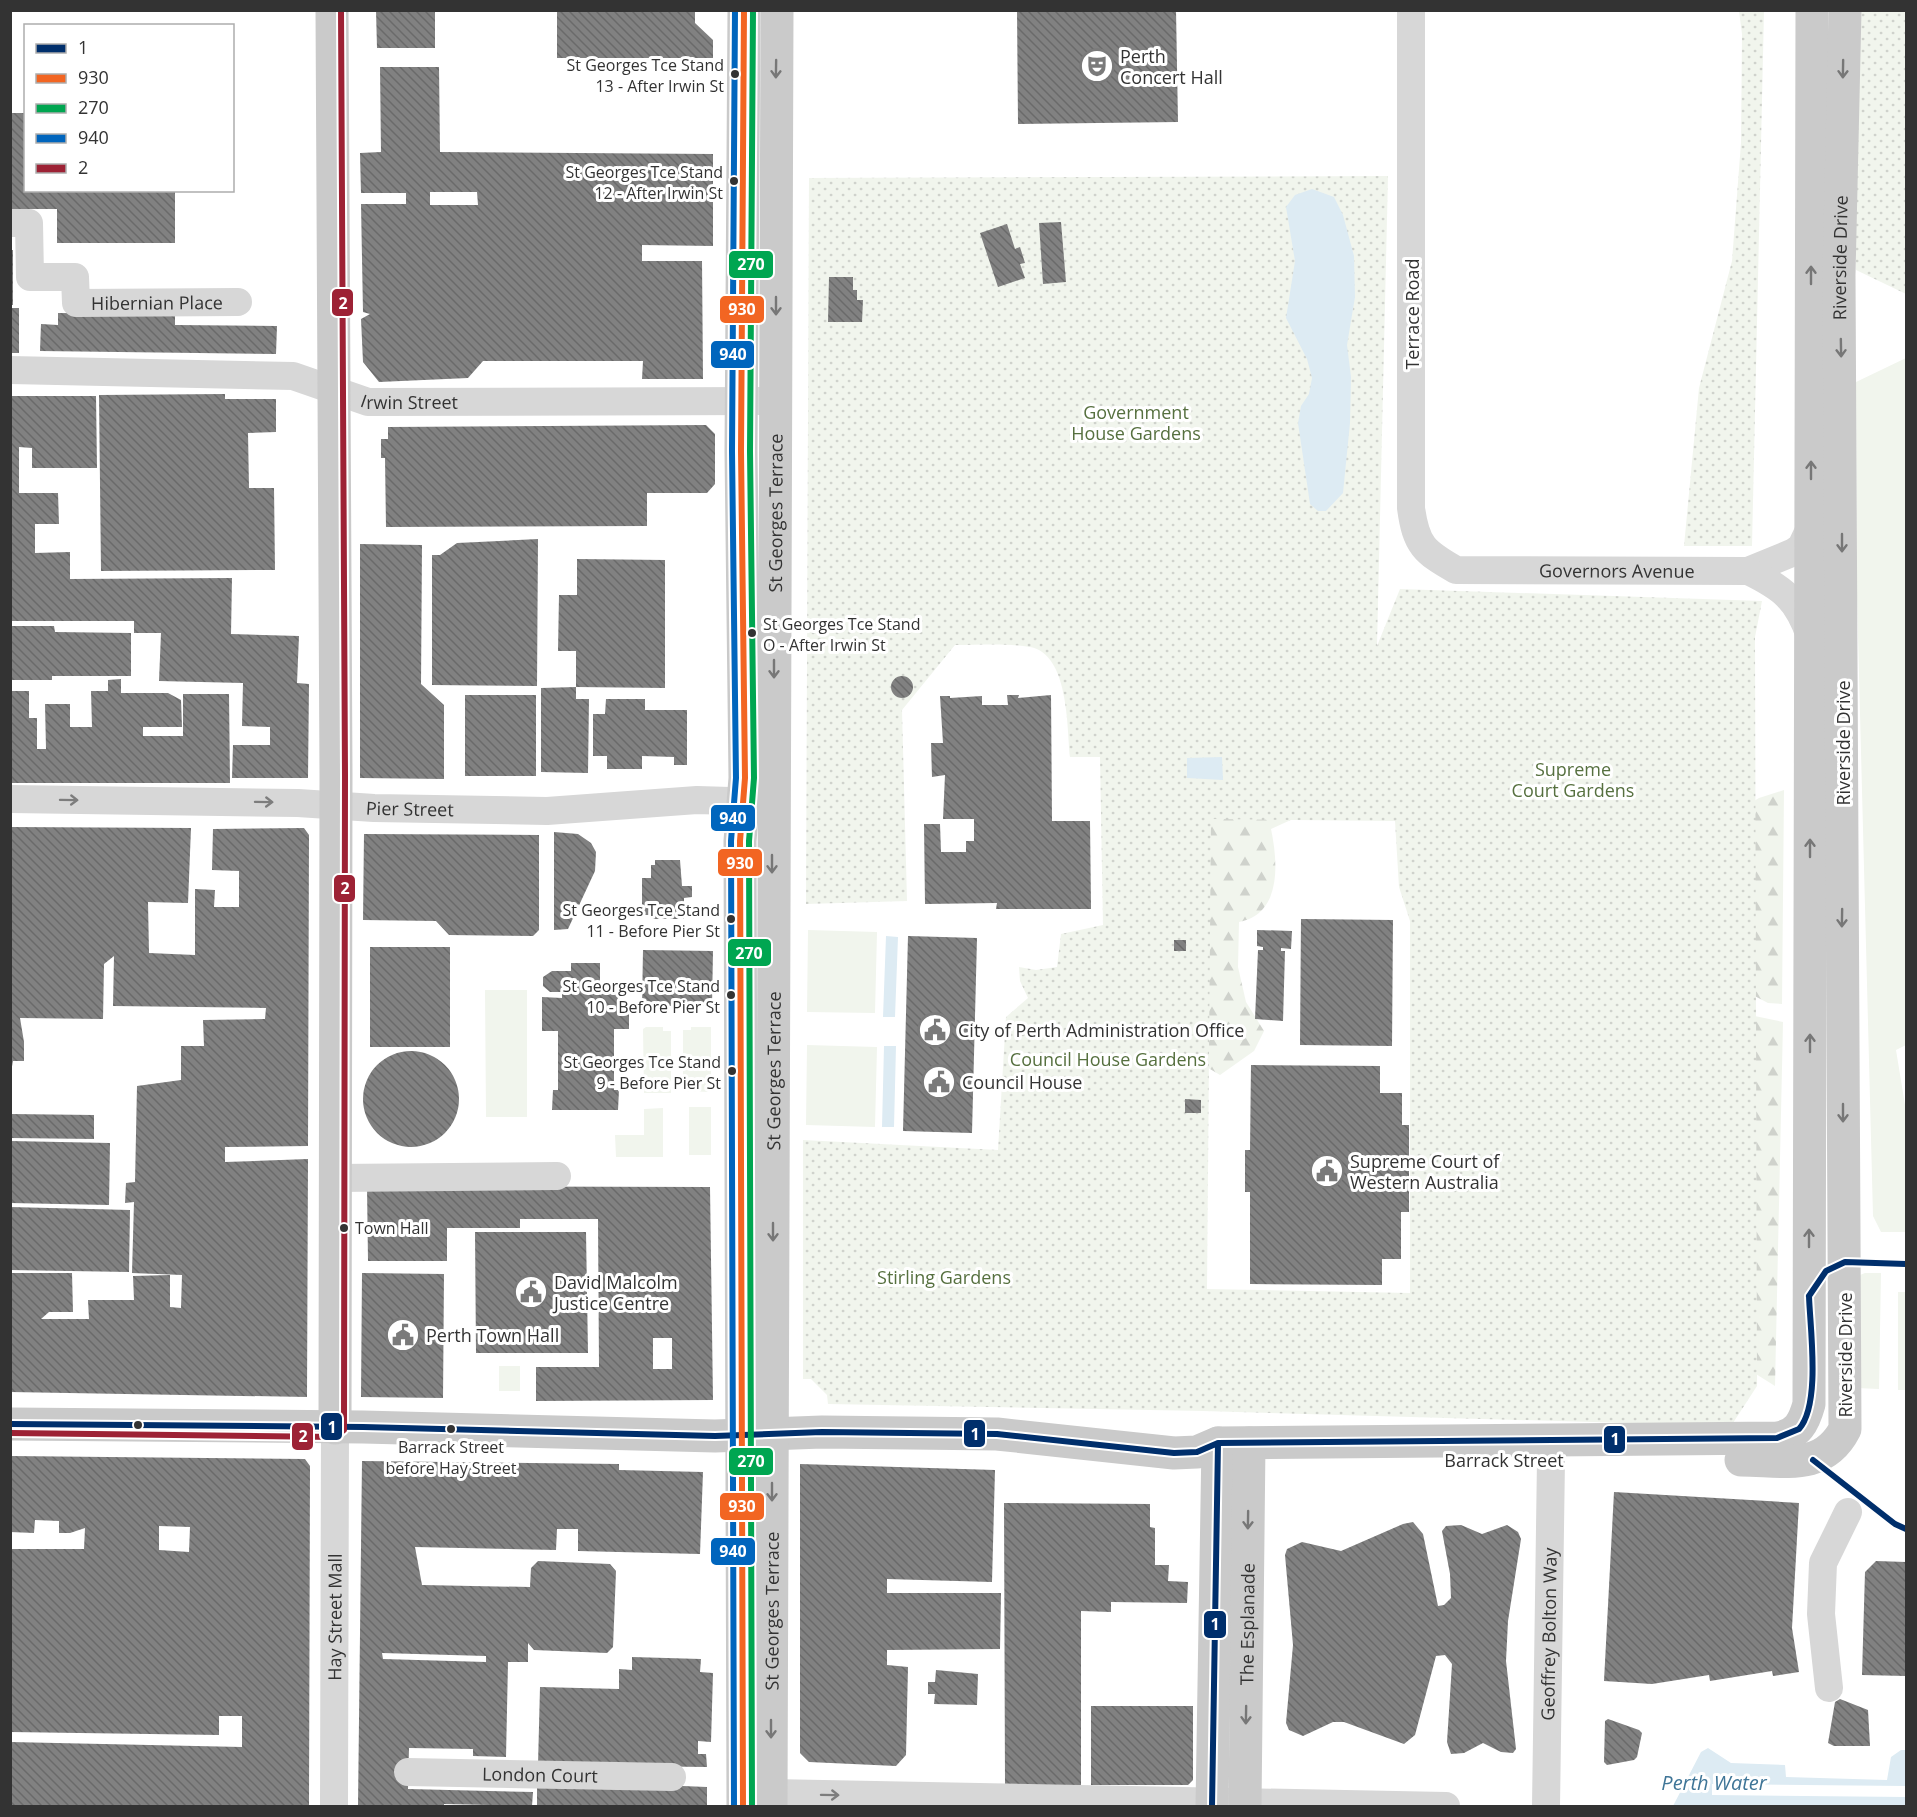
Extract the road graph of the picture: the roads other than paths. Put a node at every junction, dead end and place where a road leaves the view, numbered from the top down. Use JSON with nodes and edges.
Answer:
{"nodes":[{"id":1,"x":332,"y":10,"type":"edge"},
{"id":2,"x":744,"y":10,"type":"edge"},
{"id":3,"x":777,"y":10,"type":"edge"},
{"id":4,"x":1411,"y":10,"type":"edge"},
{"id":5,"x":1812,"y":10,"type":"edge"},
{"id":6,"x":1845,"y":10,"type":"edge"},
{"id":7,"x":10,"y":223,"type":"edge"},
{"id":8,"x":238,"y":302,"type":"dead end"},
{"id":9,"x":20,"y":370,"type":"edge"},
{"id":10,"x":333,"y":391,"type":"junction"},
{"id":11,"x":741,"y":401,"type":"junction"},
{"id":12,"x":775,"y":401,"type":"junction"},
{"id":13,"x":1810,"y":528,"type":"junction"},
{"id":14,"x":1748,"y":571,"type":"junction"},
{"id":15,"x":1484,"y":572,"type":"joint"},
{"id":16,"x":1810,"y":636,"type":"junction"},
{"id":17,"x":10,"y":799,"type":"edge"},
{"id":18,"x":758,"y":802,"type":"junction"},
{"id":19,"x":336,"y":804,"type":"junction"},
{"id":20,"x":557,"y":1176,"type":"dead end"},
{"id":21,"x":335,"y":1178,"type":"junction"},
{"id":22,"x":1845,"y":1262,"type":"junction"},
{"id":23,"x":1809,"y":1296,"type":"junction"},
{"id":24,"x":10,"y":1424,"type":"edge"},
{"id":25,"x":335,"y":1428,"type":"junction"},
{"id":26,"x":758,"y":1434,"type":"junction"},
{"id":27,"x":1777,"y":1438,"type":"joint"},
{"id":28,"x":1226,"y":1452,"type":"junction"},
{"id":29,"x":1551,"y":1459,"type":"junction"},
{"id":30,"x":1813,"y":1460,"type":"joint"},
{"id":31,"x":1848,"y":1512,"type":"dead end"},
{"id":32,"x":1829,"y":1688,"type":"dead end"},
{"id":33,"x":408,"y":1772,"type":"dead end"},
{"id":34,"x":672,"y":1777,"type":"dead end"},
{"id":35,"x":762,"y":1802,"type":"edge"},
{"id":36,"x":1212,"y":1804,"type":"edge"},
{"id":37,"x":1245,"y":1805,"type":"edge"},
{"id":38,"x":333,"y":1806,"type":"edge"},
{"id":39,"x":1446,"y":1806,"type":"edge"},
{"id":40,"x":1546,"y":1806,"type":"edge"}],
"edges":[{"from":1,"to":10,"type":"main road"},
{"from":2,"to":11,"type":"main road","name":"St Georges Terrace"},
{"from":3,"to":12,"type":"main road","name":"St Georges Terrace","one_way":true},
{"from":4,"to":15,"type":"street","name":"Terrace Road"},
{"from":13,"to":5,"type":"main road","name":"Riverside Drive","one_way":true},
{"from":6,"to":22,"type":"main road","name":"Riverside Drive","one_way":true},
{"from":7,"to":8,"type":"street","name":"Hibernian Place"},
{"from":9,"to":10,"type":"street","name":"Irwin Street"},
{"from":10,"to":11,"type":"street","name":"Irwin Street"},
{"from":10,"to":19,"type":"main road"},
{"from":11,"to":12,"type":"street","name":"Irwin Street"},
{"from":11,"to":18,"type":"main road","name":"St Georges Terrace"},
{"from":12,"to":18,"type":"main road","name":"St Georges Terrace","one_way":true},
{"from":13,"to":14,"type":"street","name":"Governors Avenue"},
{"from":13,"to":16,"type":"main road","name":"Riverside Drive"},
{"from":14,"to":15,"type":"street","name":"Governors Avenue"},
{"from":14,"to":16,"type":"street","name":"Governors Avenue"},
{"from":23,"to":16,"type":"main road","name":"Riverside Drive","one_way":true},
{"from":17,"to":19,"type":"street","name":"Pier Street","one_way":true},
{"from":18,"to":19,"type":"street","name":"Pier Street"},
{"from":18,"to":26,"type":"main road","name":"St Georges Terrace"},
{"from":19,"to":21,"type":"main road"},
{"from":20,"to":21,"type":"street"},
{"from":21,"to":25,"type":"main road"},
{"from":22,"to":23,"type":"main road"},
{"from":22,"to":30,"type":"main road","name":"Riverside Drive"},
{"from":23,"to":27,"type":"main road","name":"Riverside Drive"},
{"from":24,"to":25,"type":"main road","name":"Barrack Street"},
{"from":25,"to":26,"type":"main road","name":"Barrack Street"},
{"from":25,"to":38,"type":"street","name":"Hay Street Mall"},
{"from":26,"to":28,"type":"main road","name":"Barrack Street"},
{"from":26,"to":35,"type":"main road","name":"St Georges Terrace"},
{"from":27,"to":28,"type":"main road","name":"Barrack Street"},
{"from":28,"to":29,"type":"main road","name":"Barrack Street"},
{"from":28,"to":36,"type":"main road","name":"The Esplanade"},
{"from":28,"to":37,"type":"main road","name":"The Esplanade","one_way":true},
{"from":29,"to":30,"type":"main road","name":"Barrack Street"},
{"from":29,"to":40,"type":"street","name":"Geoffrey Bolton Way"},
{"from":31,"to":32,"type":"street"},
{"from":33,"to":34,"type":"street","name":"London Court"},
{"from":35,"to":36,"type":"street","one_way":true},
{"from":36,"to":37,"type":"street"},
{"from":37,"to":39,"type":"street"}]}
